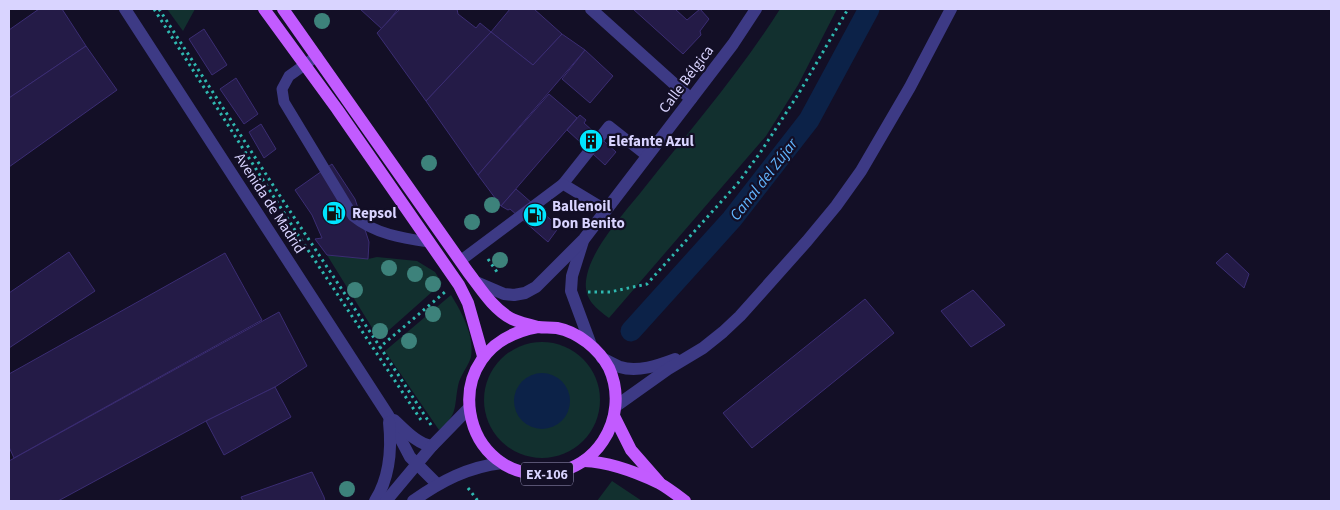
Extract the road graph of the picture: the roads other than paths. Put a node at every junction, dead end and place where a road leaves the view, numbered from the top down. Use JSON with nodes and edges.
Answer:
{"nodes":[{"id":1,"x":125,"y":9,"type":"edge"},
{"id":2,"x":264,"y":9,"type":"edge"},
{"id":3,"x":591,"y":9,"type":"edge"},
{"id":4,"x":756,"y":9,"type":"edge"},
{"id":5,"x":951,"y":9,"type":"edge"},
{"id":6,"x":288,"y":11,"type":"edge"},
{"id":7,"x":317,"y":56,"type":"junction"},
{"id":8,"x":304,"y":64,"type":"junction"},
{"id":9,"x":691,"y":99,"type":"junction"},
{"id":10,"x":647,"y":156,"type":"junction"},
{"id":11,"x":563,"y":184,"type":"junction"},
{"id":12,"x":606,"y":210,"type":"junction"},
{"id":13,"x":584,"y":239,"type":"junction"},
{"id":14,"x":429,"y":242,"type":"junction"},
{"id":15,"x":460,"y":261,"type":"junction"},
{"id":16,"x":476,"y":282,"type":"junction"},
{"id":17,"x":538,"y":327,"type":"junction"},
{"id":18,"x":591,"y":345,"type":"junction"},
{"id":19,"x":702,"y":348,"type":"junction"},
{"id":20,"x":483,"y":356,"type":"junction"},
{"id":21,"x":602,"y":358,"type":"junction"},
{"id":22,"x":469,"y":408,"type":"junction"},
{"id":23,"x":615,"y":411,"type":"junction"},
{"id":24,"x":388,"y":415,"type":"junction"},
{"id":25,"x":434,"y":444,"type":"junction"},
{"id":26,"x":584,"y":461,"type":"junction"},
{"id":27,"x":502,"y":463,"type":"junction"},
{"id":28,"x":416,"y":465,"type":"junction"},
{"id":29,"x":437,"y":484,"type":"junction"},
{"id":30,"x":660,"y":484,"type":"junction"},
{"id":31,"x":375,"y":501,"type":"edge"},
{"id":32,"x":386,"y":501,"type":"edge"},
{"id":33,"x":413,"y":501,"type":"edge"},
{"id":34,"x":685,"y":501,"type":"edge"}],
"edges":[{"from":1,"to":24,"type":"street","name":"Avenida de Madrid"},
{"from":2,"to":8,"type":"main road"},
{"from":3,"to":9,"type":"street"},
{"from":4,"to":9,"type":"street","name":"Calle Bélgica"},
{"from":5,"to":19,"type":"street"},
{"from":6,"to":7,"type":"main road","number":"EX-106"},
{"from":7,"to":8,"type":"lane"},
{"from":7,"to":15,"type":"main road","number":"EX-106"},
{"from":8,"to":14,"type":"main road"},
{"from":8,"to":14,"type":"lane"},
{"from":9,"to":10,"type":"street","name":"Calle Bélgica"},
{"from":10,"to":11,"type":"lane"},
{"from":10,"to":12,"type":"street","name":"Calle Bélgica"},
{"from":11,"to":12,"type":"lane"},
{"from":11,"to":15,"type":"lane"},
{"from":12,"to":13,"type":"street","name":"Calle Bélgica"},
{"from":13,"to":16,"type":"street"},
{"from":13,"to":18,"type":"street"},
{"from":14,"to":20,"type":"main road"},
{"from":15,"to":16,"type":"main road","number":"EX-106"},
{"from":16,"to":17,"type":"main road","number":"EX-106"},
{"from":17,"to":18,"type":"main road","number":"EX-106"},
{"from":17,"to":20,"type":"main road","number":"EX-106"},
{"from":18,"to":21,"type":"main road","number":"EX-106"},
{"from":19,"to":21,"type":"street"},
{"from":19,"to":23,"type":"street"},
{"from":20,"to":22,"type":"main road","number":"EX-106"},
{"from":21,"to":23,"type":"main road","number":"EX-106"},
{"from":22,"to":25,"type":"street"},
{"from":22,"to":27,"type":"main road","number":"EX-106"},
{"from":23,"to":26,"type":"main road","number":"EX-106"},
{"from":23,"to":30,"type":"main road","number":"EX-106"},
{"from":24,"to":25,"type":"street"},
{"from":24,"to":28,"type":"street"},
{"from":24,"to":31,"type":"street"},
{"from":25,"to":28,"type":"street"},
{"from":26,"to":27,"type":"main road","number":"EX-106"},
{"from":26,"to":30,"type":"main road","number":"EX-106"},
{"from":27,"to":29,"type":"street"},
{"from":28,"to":29,"type":"street"},
{"from":28,"to":32,"type":"street"},
{"from":29,"to":33,"type":"street"},
{"from":30,"to":34,"type":"main road","number":"EX-106"}]}
